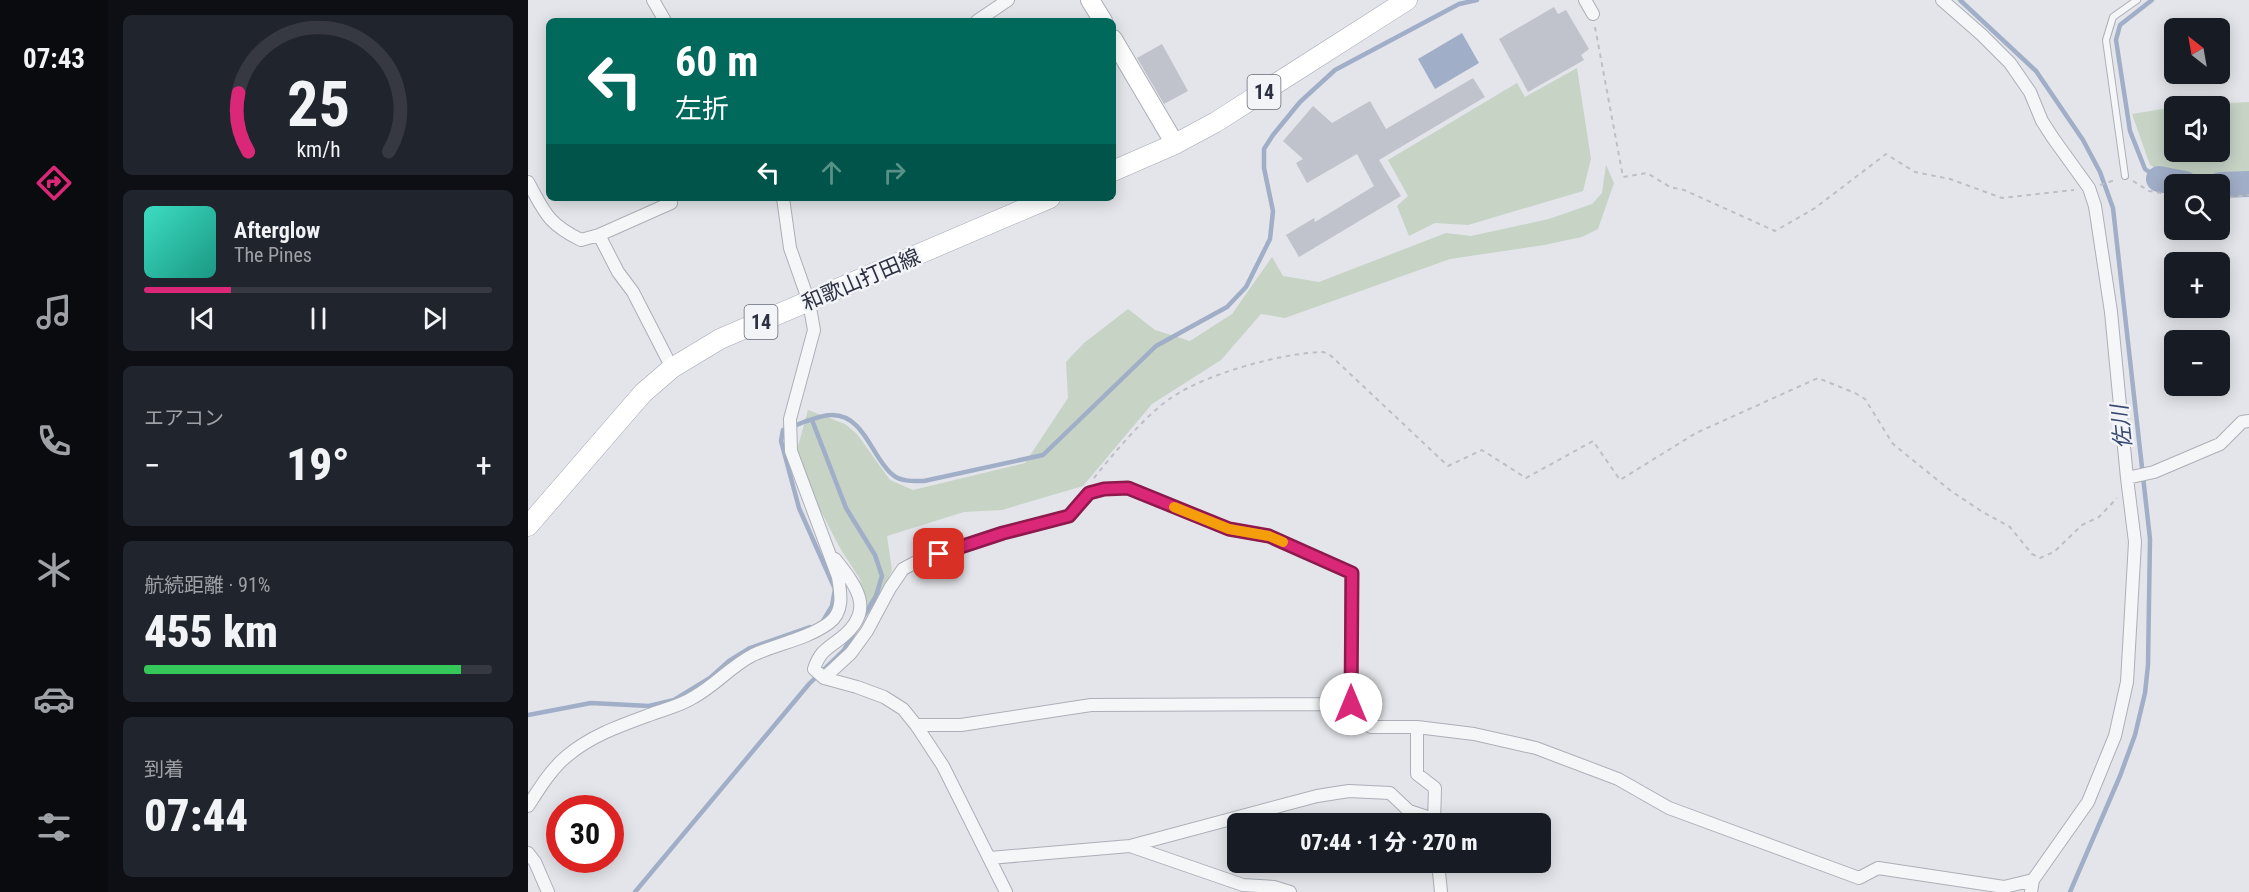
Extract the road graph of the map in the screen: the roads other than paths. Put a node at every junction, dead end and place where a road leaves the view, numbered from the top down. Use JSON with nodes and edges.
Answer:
{"nodes":[{"id":1,"x":653,"y":0,"type":"edge"},
{"id":2,"x":1008,"y":0,"type":"edge"},
{"id":3,"x":1090,"y":0,"type":"edge"},
{"id":4,"x":1407,"y":0,"type":"edge"},
{"id":5,"x":1585,"y":0,"type":"edge"},
{"id":6,"x":1942,"y":0,"type":"edge"},
{"id":7,"x":2137,"y":0,"type":"edge"},
{"id":8,"x":1593,"y":14,"type":"road end"},
{"id":9,"x":663,"y":18,"type":"edge"},
{"id":10,"x":981,"y":18,"type":"edge"},
{"id":11,"x":1101,"y":18,"type":"edge"},
{"id":12,"x":1116,"y":44,"type":"edge"},
{"id":13,"x":1175,"y":144,"type":"junction"},
{"id":14,"x":1116,"y":170,"type":"edge"},
{"id":15,"x":2125,"y":176,"type":"road end"},
{"id":16,"x":528,"y":182,"type":"edge"},
{"id":17,"x":670,"y":201,"type":"edge"},
{"id":18,"x":783,"y":201,"type":"edge"},
{"id":19,"x":1043,"y":201,"type":"edge"},
{"id":20,"x":599,"y":235,"type":"junction"},
{"id":21,"x":809,"y":302,"type":"junction"},
{"id":22,"x":672,"y":368,"type":"junction"},
{"id":23,"x":2249,"y":421,"type":"edge"},
{"id":24,"x":2129,"y":481,"type":"junction"},
{"id":25,"x":528,"y":526,"type":"edge"},
{"id":26,"x":831,"y":554,"type":"junction"},
{"id":27,"x":824,"y":678,"type":"junction"},
{"id":28,"x":1351,"y":704,"type":"junction"},
{"id":29,"x":916,"y":725,"type":"junction"},
{"id":30,"x":1416,"y":727,"type":"junction"},
{"id":31,"x":528,"y":806,"type":"edge"},
{"id":32,"x":1253,"y":813,"type":"edge"},
{"id":33,"x":1414,"y":813,"type":"edge"},
{"id":34,"x":1433,"y":813,"type":"edge"},
{"id":35,"x":1227,"y":820,"type":"edge"},
{"id":36,"x":1130,"y":846,"type":"junction"},
{"id":37,"x":528,"y":853,"type":"edge"},
{"id":38,"x":990,"y":858,"type":"junction"},
{"id":39,"x":1439,"y":873,"type":"edge"},
{"id":40,"x":2032,"y":886,"type":"edge"},
{"id":41,"x":548,"y":892,"type":"edge"},
{"id":42,"x":1006,"y":892,"type":"edge"},
{"id":43,"x":1290,"y":892,"type":"edge"},
{"id":44,"x":1441,"y":892,"type":"edge"}],
"edges":[{"from":1,"to":9,"type":"street"},
{"from":2,"to":10,"type":"street"},
{"from":3,"to":11,"type":"street"},
{"from":4,"to":13,"type":"main road","number":"14"},
{"from":5,"to":8,"type":"street"},
{"from":6,"to":24,"type":"street"},
{"from":7,"to":15,"type":"lane"},
{"from":12,"to":13,"type":"street"},
{"from":13,"to":14,"type":"main road","number":"14"},
{"from":16,"to":20,"type":"street"},
{"from":17,"to":20,"type":"street"},
{"from":18,"to":21,"type":"street"},
{"from":19,"to":21,"type":"main road","name":"和歌山打田線","number":"14"},
{"from":20,"to":22,"type":"street"},
{"from":21,"to":22,"type":"main road","name":"和歌山打田線","number":"14"},
{"from":21,"to":26,"type":"street"},
{"from":22,"to":25,"type":"main road","name":"和歌山打田線","number":"14"},
{"from":23,"to":24,"type":"street"},
{"from":24,"to":40,"type":"street"},
{"from":26,"to":27,"type":"street"},
{"from":26,"to":31,"type":"street"},
{"from":27,"to":28,"type":"street"},
{"from":27,"to":29,"type":"street"},
{"from":28,"to":29,"type":"street"},
{"from":28,"to":30,"type":"street"},
{"from":29,"to":38,"type":"street"},
{"from":30,"to":34,"type":"street"},
{"from":30,"to":40,"type":"street"},
{"from":32,"to":33,"type":"street"},
{"from":35,"to":36,"type":"street"},
{"from":36,"to":38,"type":"street"},
{"from":36,"to":43,"type":"street"},
{"from":37,"to":41,"type":"street"},
{"from":38,"to":42,"type":"street"},
{"from":39,"to":44,"type":"street"}]}
